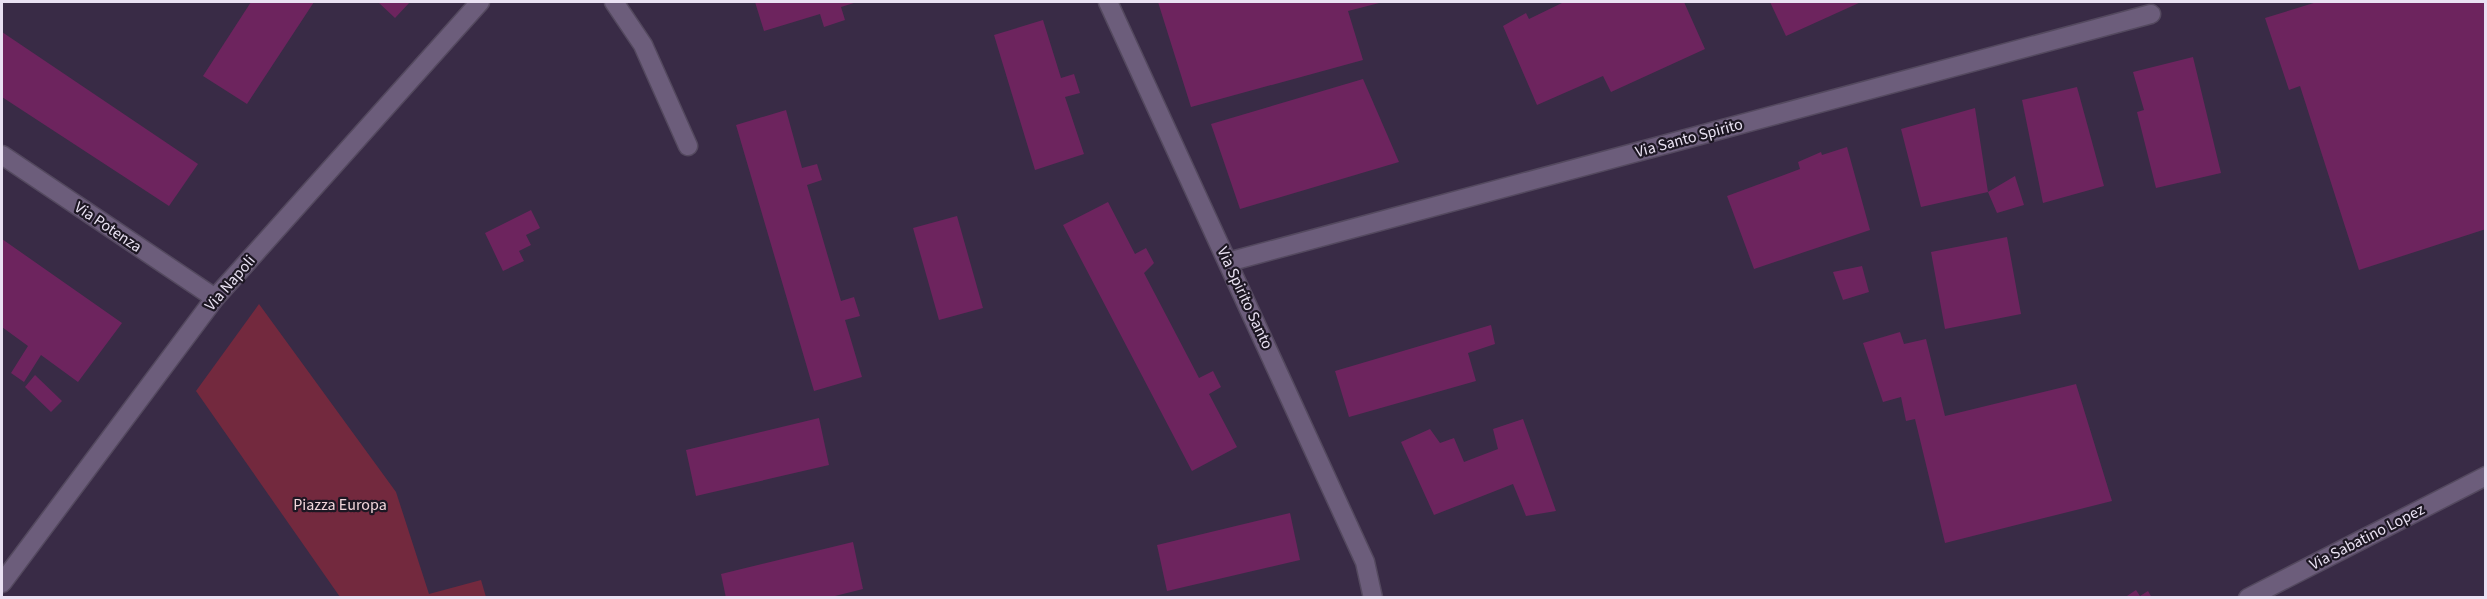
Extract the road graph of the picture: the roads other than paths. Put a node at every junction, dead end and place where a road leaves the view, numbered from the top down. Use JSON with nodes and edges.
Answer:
{"nodes":[{"id":1,"x":480,"y":2,"type":"edge"},
{"id":2,"x":614,"y":2,"type":"edge"},
{"id":3,"x":1108,"y":2,"type":"edge"},
{"id":4,"x":2151,"y":14,"type":"dead end"},
{"id":5,"x":688,"y":146,"type":"dead end"},
{"id":6,"x":2,"y":155,"type":"edge"},
{"id":7,"x":1228,"y":262,"type":"junction"},
{"id":8,"x":214,"y":298,"type":"junction"},
{"id":9,"x":2486,"y":476,"type":"edge"},
{"id":10,"x":2,"y":583,"type":"edge"},
{"id":11,"x":1373,"y":597,"type":"edge"},
{"id":12,"x":2248,"y":597,"type":"edge"}],
"edges":[{"from":1,"to":8,"type":"street","name":"Via Napoli"},
{"from":2,"to":5,"type":"street"},
{"from":3,"to":7,"type":"street","name":"Via Spirito Santo"},
{"from":4,"to":7,"type":"street","name":"Via Santo Spirito"},
{"from":6,"to":8,"type":"street","name":"Via Potenza"},
{"from":7,"to":11,"type":"street","name":"Via Spirito Santo"},
{"from":8,"to":10,"type":"street","name":"Via Napoli"},
{"from":9,"to":12,"type":"street","name":"Via Sabatino Lopez"}]}
